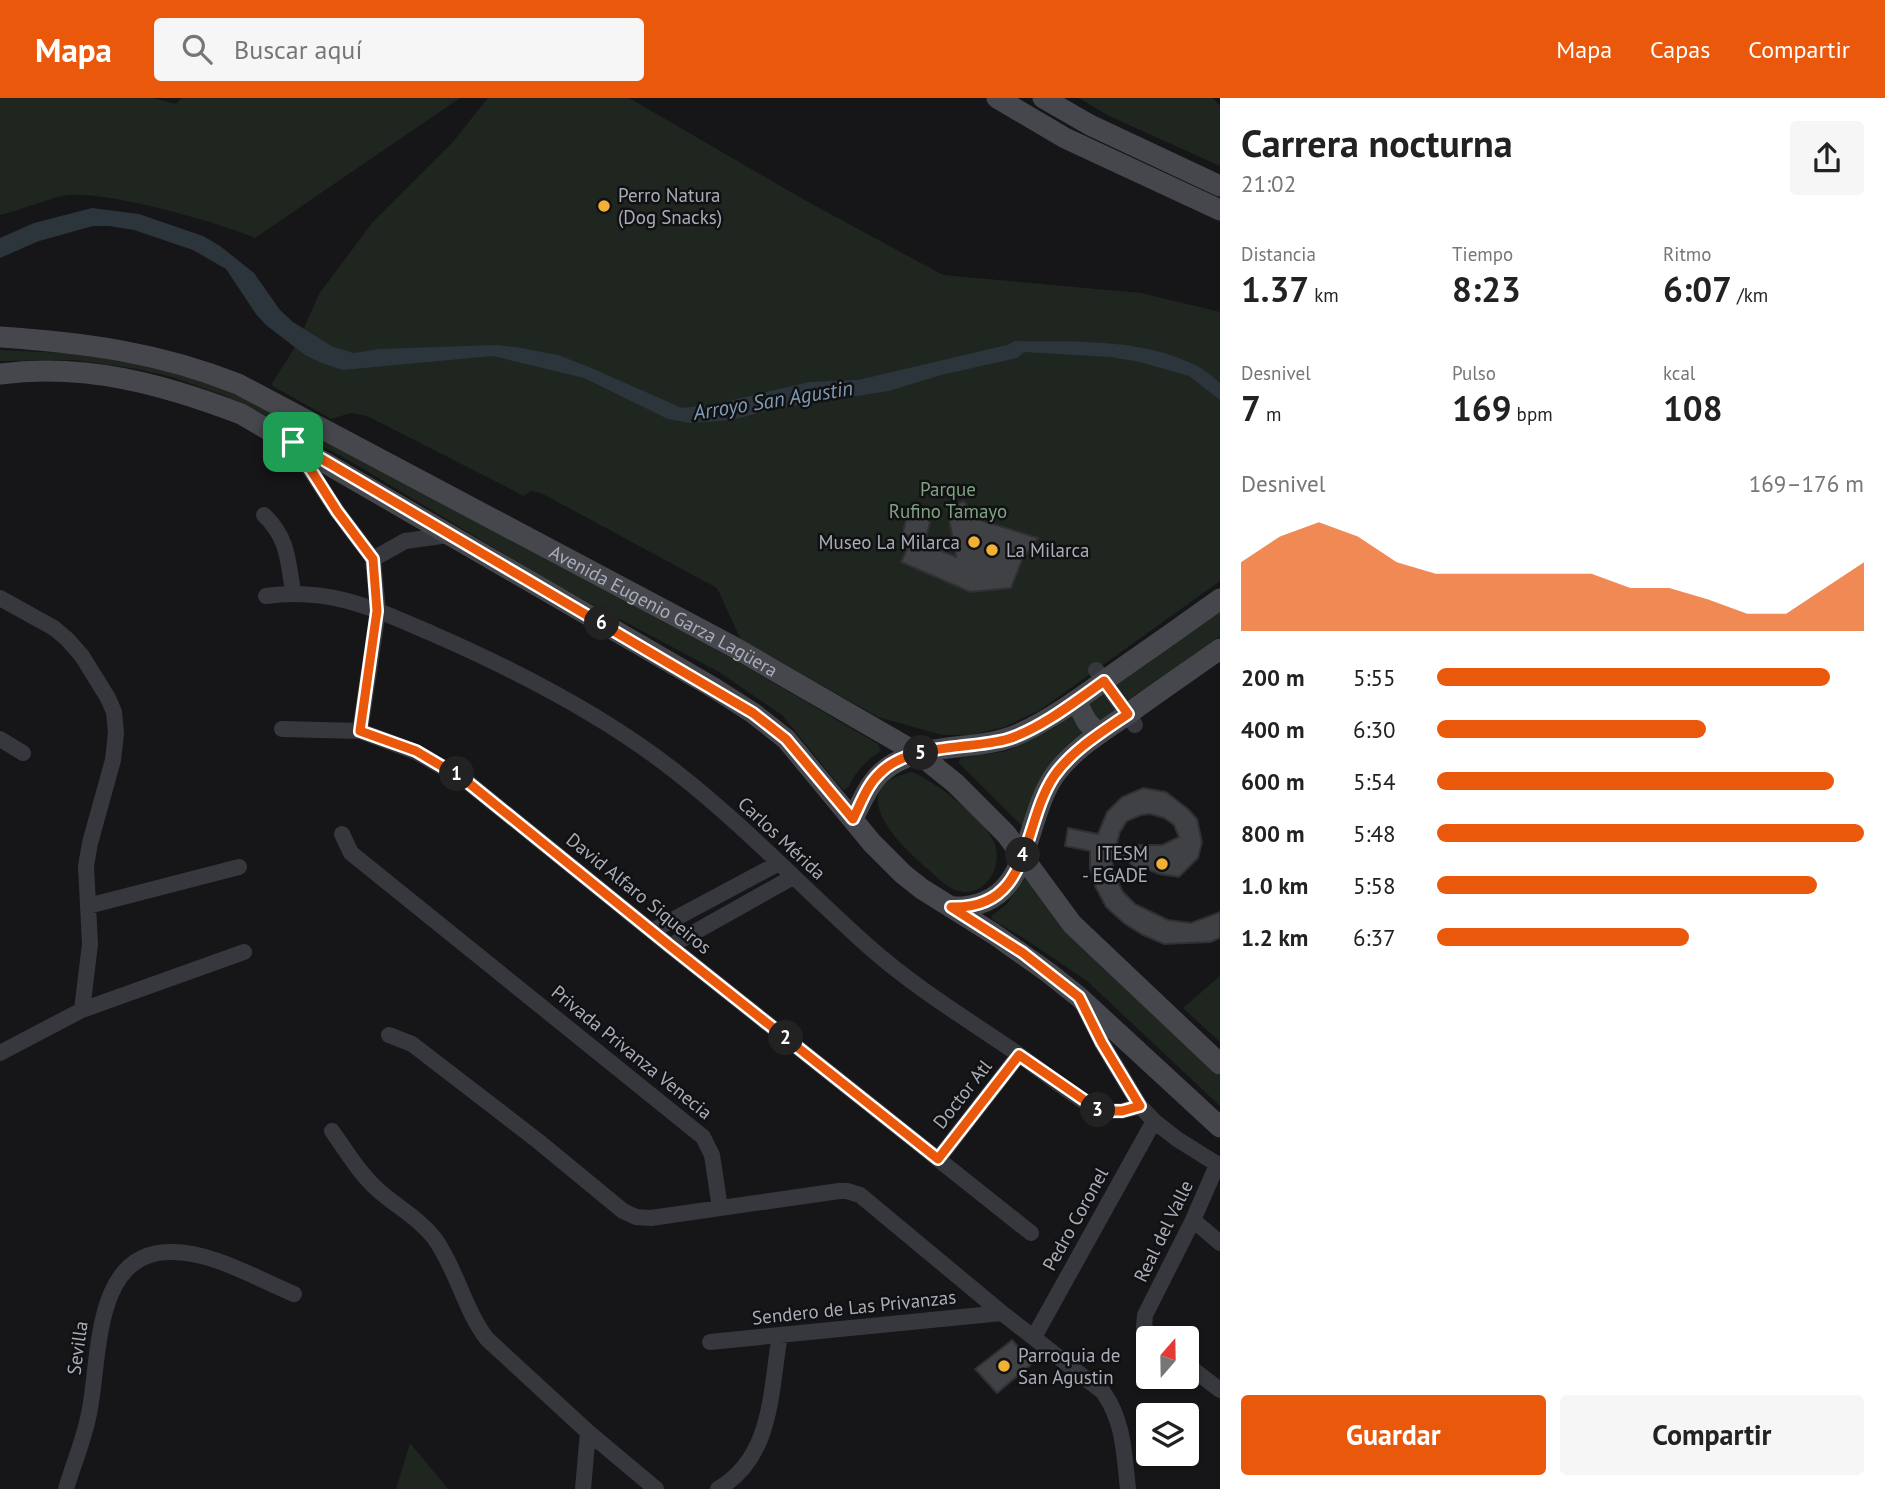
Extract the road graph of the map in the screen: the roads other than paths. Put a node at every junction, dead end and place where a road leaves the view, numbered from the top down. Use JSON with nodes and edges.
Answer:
{"nodes":[{"id":1,"x":997,"y":98,"type":"edge"},
{"id":2,"x":1043,"y":98,"type":"edge"},
{"id":3,"x":1220,"y":186,"type":"edge"},
{"id":4,"x":1220,"y":210,"type":"edge"},
{"id":5,"x":0,"y":337,"type":"edge"},
{"id":6,"x":0,"y":374,"type":"edge"},
{"id":7,"x":293,"y":442,"type":"junction"},
{"id":8,"x":264,"y":515,"type":"dead end"},
{"id":9,"x":449,"y":535,"type":"junction"},
{"id":10,"x":373,"y":559,"type":"junction"},
{"id":11,"x":293,"y":592,"type":"junction"},
{"id":12,"x":266,"y":596,"type":"dead end"},
{"id":13,"x":0,"y":597,"type":"edge"},
{"id":14,"x":1220,"y":599,"type":"edge"},
{"id":15,"x":377,"y":611,"type":"junction"},
{"id":16,"x":1220,"y":649,"type":"edge"},
{"id":17,"x":1100,"y":675,"type":"junction"},
{"id":18,"x":1076,"y":701,"type":"junction"},
{"id":19,"x":1131,"y":720,"type":"junction"},
{"id":20,"x":282,"y":729,"type":"dead end"},
{"id":21,"x":360,"y":731,"type":"junction"},
{"id":22,"x":1099,"y":734,"type":"junction"},
{"id":23,"x":0,"y":739,"type":"edge"},
{"id":24,"x":23,"y":753,"type":"dead end"},
{"id":25,"x":919,"y":754,"type":"junction"},
{"id":26,"x":853,"y":819,"type":"junction"},
{"id":27,"x":342,"y":834,"type":"dead end"},
{"id":28,"x":1023,"y":856,"type":"junction"},
{"id":29,"x":779,"y":863,"type":"junction"},
{"id":30,"x":239,"y":867,"type":"dead end"},
{"id":31,"x":793,"y":877,"type":"junction"},
{"id":32,"x":88,"y":906,"type":"junction"},
{"id":33,"x":951,"y":907,"type":"junction"},
{"id":34,"x":652,"y":931,"type":"junction"},
{"id":35,"x":670,"y":946,"type":"junction"},
{"id":36,"x":244,"y":953,"type":"dead end"},
{"id":37,"x":1079,"y":997,"type":"junction"},
{"id":38,"x":82,"y":1010,"type":"junction"},
{"id":39,"x":389,"y":1035,"type":"dead end"},
{"id":40,"x":0,"y":1054,"type":"edge"},
{"id":41,"x":1019,"y":1055,"type":"junction"},
{"id":42,"x":1220,"y":1064,"type":"edge"},
{"id":43,"x":1140,"y":1106,"type":"junction"},
{"id":44,"x":1154,"y":1121,"type":"junction"},
{"id":45,"x":1220,"y":1127,"type":"edge"},
{"id":46,"x":332,"y":1131,"type":"dead end"},
{"id":47,"x":938,"y":1159,"type":"junction"},
{"id":48,"x":1218,"y":1165,"type":"edge"},
{"id":49,"x":720,"y":1208,"type":"junction"},
{"id":50,"x":1193,"y":1220,"type":"junction"},
{"id":51,"x":1031,"y":1233,"type":"dead end"},
{"id":52,"x":1220,"y":1243,"type":"edge"},
{"id":53,"x":294,"y":1294,"type":"dead end"},
{"id":54,"x":1002,"y":1313,"type":"junction"},
{"id":55,"x":1144,"y":1326,"type":"edge"},
{"id":56,"x":780,"y":1335,"type":"junction"},
{"id":57,"x":1034,"y":1338,"type":"junction"},
{"id":58,"x":710,"y":1342,"type":"dead end"},
{"id":59,"x":1199,"y":1374,"type":"edge"},
{"id":60,"x":1220,"y":1390,"type":"edge"},
{"id":61,"x":588,"y":1432,"type":"junction"},
{"id":62,"x":66,"y":1489,"type":"edge"},
{"id":63,"x":583,"y":1489,"type":"edge"},
{"id":64,"x":656,"y":1489,"type":"edge"},
{"id":65,"x":718,"y":1489,"type":"edge"},
{"id":66,"x":1128,"y":1489,"type":"edge"}],
"edges":[{"from":1,"to":4,"type":"main road"},
{"from":2,"to":3,"type":"main road"},
{"from":5,"to":25,"type":"main road","name":"Avenida Eugenio Garza Lagüera"},
{"from":6,"to":7,"type":"main road","name":"Avenida Eugenio Garza Lagüera"},
{"from":7,"to":9,"type":"main road","name":"Avenida Eugenio Garza Lagüera"},
{"from":7,"to":10,"type":"street"},
{"from":8,"to":11,"type":"street"},
{"from":9,"to":10,"type":"street"},
{"from":9,"to":26,"type":"main road","name":"Avenida Eugenio Garza Lagüera"},
{"from":10,"to":15,"type":"street"},
{"from":11,"to":12,"type":"street","name":"Carlos Mérida"},
{"from":11,"to":15,"type":"street","name":"Carlos Mérida"},
{"from":13,"to":32,"type":"street"},
{"from":14,"to":17,"type":"main road"},
{"from":15,"to":21,"type":"street"},
{"from":15,"to":29,"type":"street","name":"Carlos Mérida"},
{"from":16,"to":19,"type":"main road"},
{"from":17,"to":18,"type":"main road"},
{"from":17,"to":19,"type":"street"},
{"from":18,"to":22,"type":"main road"},
{"from":18,"to":25,"type":"main road"},
{"from":19,"to":22,"type":"main road"},
{"from":20,"to":21,"type":"street","name":"David Alfaro Siqueiros"},
{"from":21,"to":34,"type":"street","name":"David Alfaro Siqueiros"},
{"from":22,"to":28,"type":"main road"},
{"from":23,"to":24,"type":"street"},
{"from":25,"to":26,"type":"main road"},
{"from":25,"to":28,"type":"main road","name":"Avenida Eugenio Garza Lagüera"},
{"from":26,"to":33,"type":"main road","name":"Avenida Eugenio Garza Lagüera"},
{"from":27,"to":49,"type":"street","name":"Privada Privanza Venecia"},
{"from":28,"to":33,"type":"main road"},
{"from":28,"to":42,"type":"main road","name":"Avenida Eugenio Garza Lagüera"},
{"from":29,"to":31,"type":"street","name":"Carlos Mérida"},
{"from":29,"to":34,"type":"street"},
{"from":30,"to":32,"type":"street"},
{"from":31,"to":35,"type":"street"},
{"from":31,"to":41,"type":"street","name":"Carlos Mérida"},
{"from":32,"to":38,"type":"street"},
{"from":33,"to":37,"type":"main road","name":"Avenida Eugenio Garza Lagüera"},
{"from":34,"to":35,"type":"street","name":"David Alfaro Siqueiros"},
{"from":35,"to":47,"type":"street","name":"David Alfaro Siqueiros"},
{"from":36,"to":38,"type":"street"},
{"from":37,"to":43,"type":"street"},
{"from":37,"to":45,"type":"main road","name":"Avenida Eugenio Garza Lagüera"},
{"from":38,"to":40,"type":"street"},
{"from":39,"to":49,"type":"street"},
{"from":41,"to":43,"type":"street","name":"Carlos Mérida"},
{"from":41,"to":47,"type":"street","name":"Doctor Atl"},
{"from":43,"to":44,"type":"street"},
{"from":44,"to":48,"type":"street"},
{"from":44,"to":57,"type":"street","name":"Pedro Coronel"},
{"from":46,"to":61,"type":"street"},
{"from":47,"to":51,"type":"street","name":"David Alfaro Siqueiros"},
{"from":48,"to":50,"type":"street","name":"Real del Valle"},
{"from":49,"to":54,"type":"street","name":"Sendero de Las Privanzas"},
{"from":50,"to":52,"type":"street"},
{"from":50,"to":55,"type":"street","name":"Real del Valle"},
{"from":53,"to":62,"type":"street","name":"Sevilla"},
{"from":54,"to":56,"type":"street","name":"Sendero de Las Privanzas"},
{"from":54,"to":57,"type":"street","name":"Sendero de Las Privanzas"},
{"from":56,"to":58,"type":"street","name":"Sendero de Las Privanzas"},
{"from":56,"to":65,"type":"street"},
{"from":57,"to":66,"type":"street","name":"Sendero de Las Privanzas"},
{"from":59,"to":60,"type":"street"},
{"from":61,"to":63,"type":"street"},
{"from":61,"to":64,"type":"street"}]}
